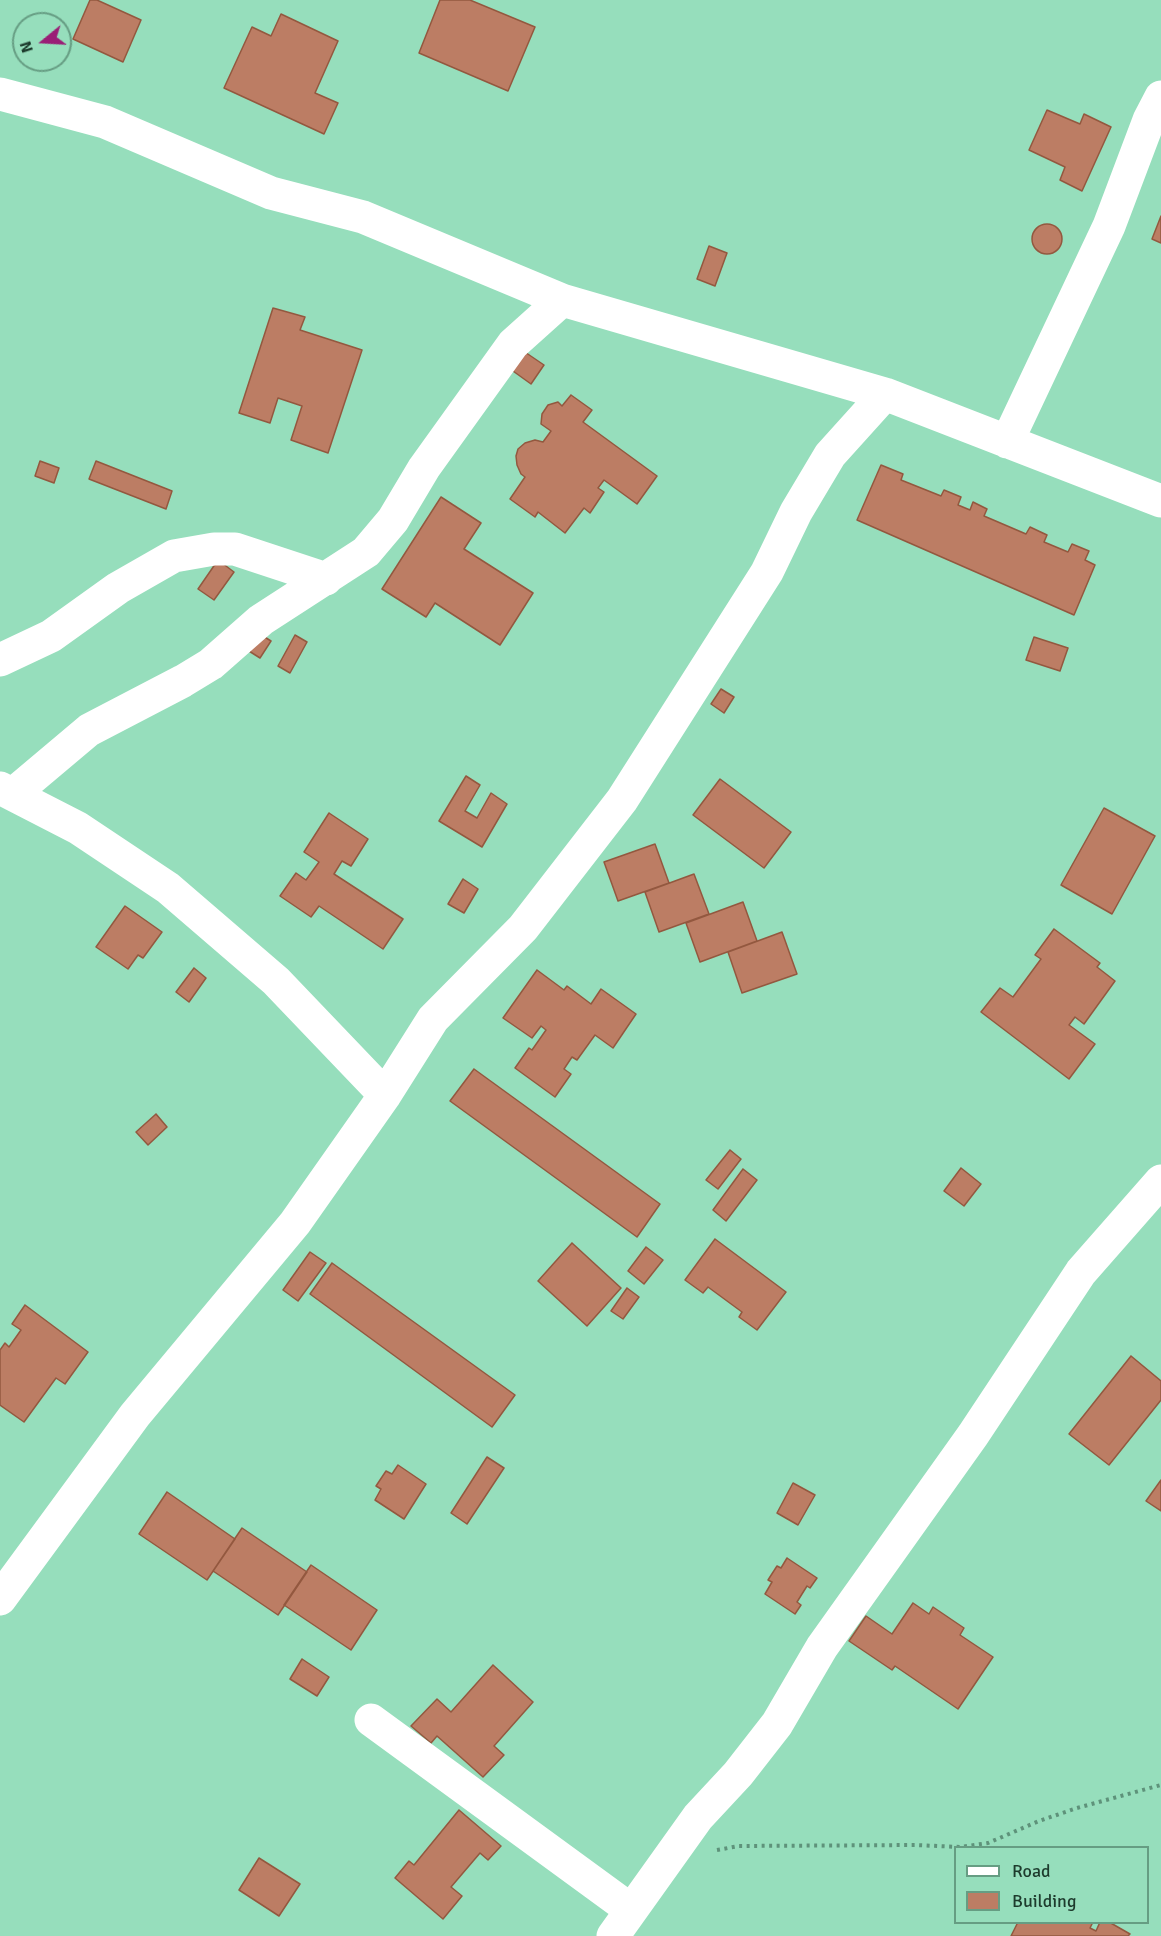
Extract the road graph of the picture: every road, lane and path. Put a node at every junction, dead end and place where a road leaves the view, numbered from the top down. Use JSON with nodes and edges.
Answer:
{"nodes":[{"id":1,"x":0,"y":94,"type":"edge"},
{"id":2,"x":1161,"y":97,"type":"edge"},
{"id":3,"x":562,"y":300,"type":"junction"},
{"id":4,"x":885,"y":394,"type":"junction"},
{"id":5,"x":1007,"y":442,"type":"junction"},
{"id":6,"x":1161,"y":501,"type":"edge"},
{"id":7,"x":326,"y":579,"type":"junction"},
{"id":8,"x":0,"y":660,"type":"edge"},
{"id":9,"x":7,"y":791,"type":"edge"},
{"id":10,"x":385,"y":1095,"type":"junction"},
{"id":11,"x":1161,"y":1181,"type":"edge"},
{"id":12,"x":0,"y":1599,"type":"edge"},
{"id":13,"x":371,"y":1720,"type":"dead end"},
{"id":14,"x":1161,"y":1785,"type":"edge"},
{"id":15,"x":967,"y":1846,"type":"edge"},
{"id":16,"x":954,"y":1847,"type":"edge"},
{"id":17,"x":669,"y":1857,"type":"junction"},
{"id":18,"x":622,"y":1923,"type":"edge"}],
"edges":[{"from":1,"to":3,"type":"street"},
{"from":2,"to":5,"type":"street"},
{"from":3,"to":4,"type":"street"},
{"from":3,"to":7,"type":"street"},
{"from":4,"to":5,"type":"street"},
{"from":4,"to":10,"type":"street"},
{"from":5,"to":6,"type":"street"},
{"from":7,"to":8,"type":"street"},
{"from":7,"to":9,"type":"street"},
{"from":9,"to":10,"type":"street"},
{"from":10,"to":12,"type":"street"},
{"from":11,"to":17,"type":"street"},
{"from":13,"to":18,"type":"street"},
{"from":14,"to":15,"type":"path"},
{"from":16,"to":17,"type":"path"},
{"from":17,"to":18,"type":"street"}]}
